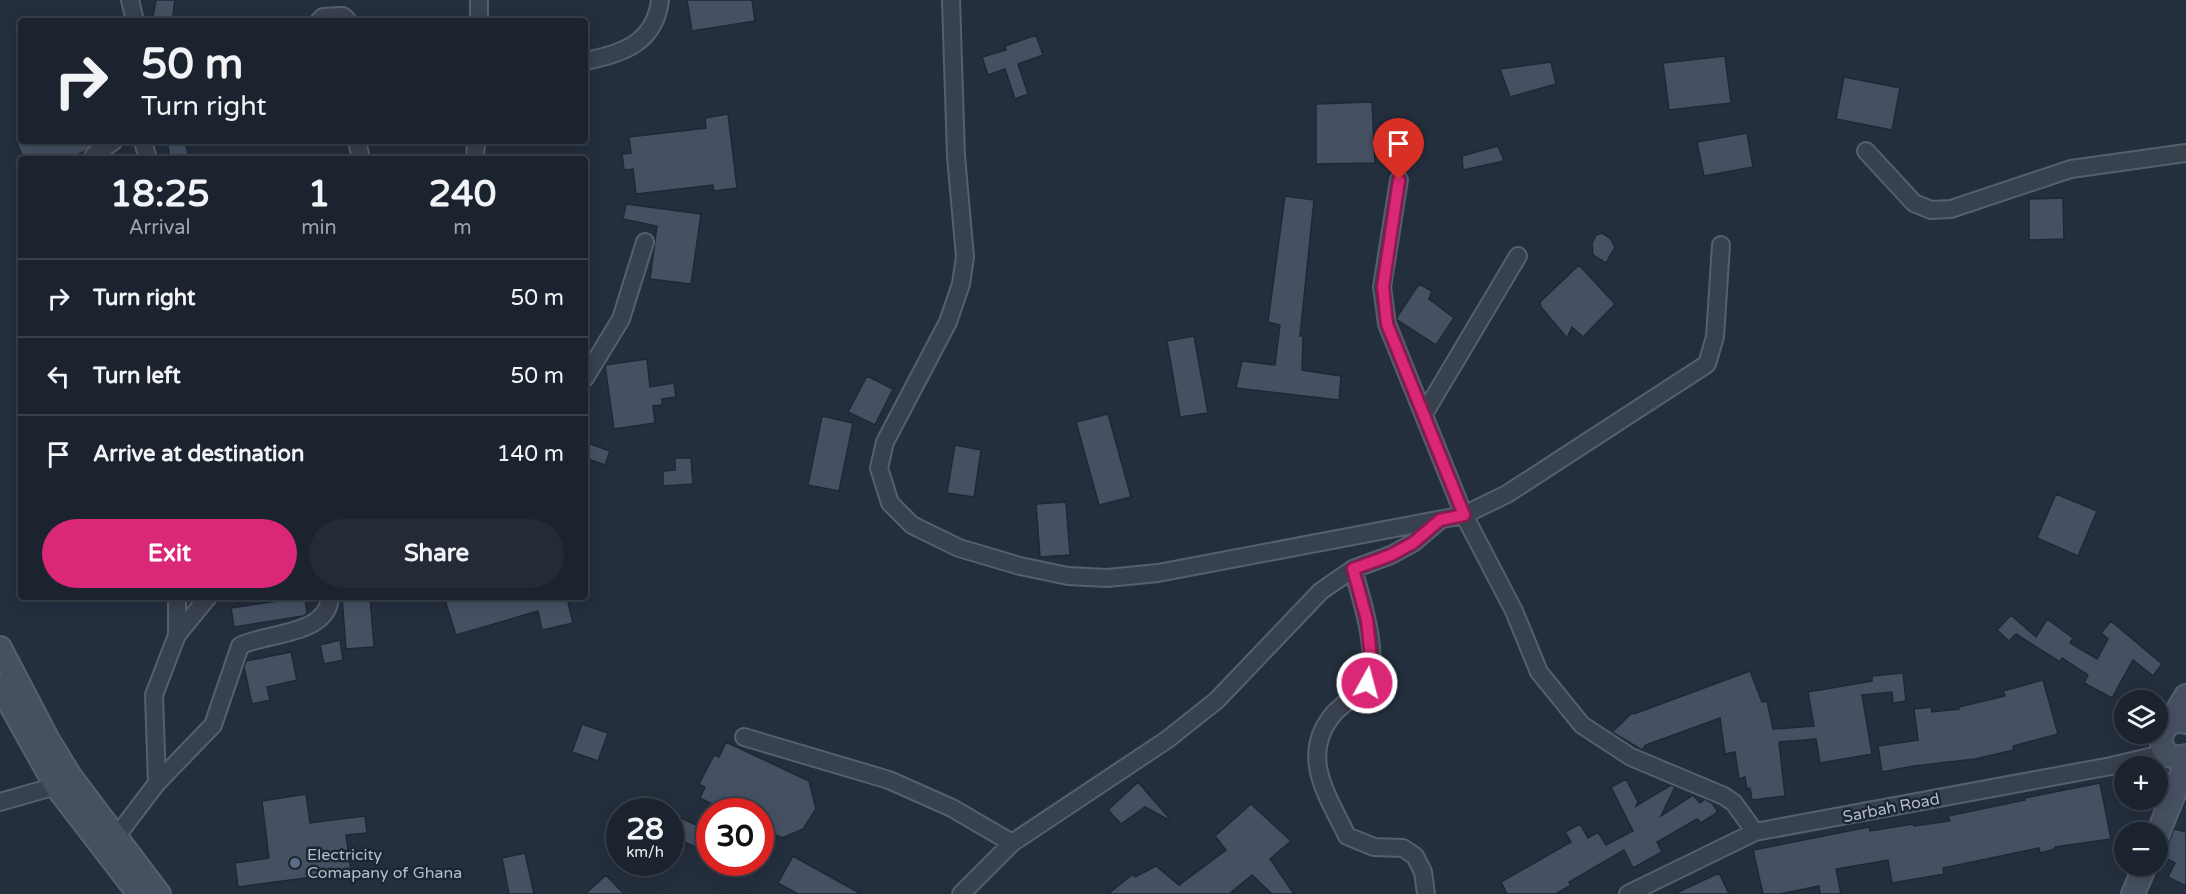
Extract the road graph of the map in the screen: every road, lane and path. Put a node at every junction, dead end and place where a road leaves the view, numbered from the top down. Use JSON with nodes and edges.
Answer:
{"nodes":[{"id":1,"x":130,"y":0,"type":"edge"},
{"id":2,"x":479,"y":0,"type":"edge"},
{"id":3,"x":660,"y":0,"type":"edge"},
{"id":4,"x":951,"y":0,"type":"edge"},
{"id":5,"x":134,"y":18,"type":"edge"},
{"id":6,"x":322,"y":18,"type":"edge"},
{"id":7,"x":345,"y":18,"type":"edge"},
{"id":8,"x":479,"y":18,"type":"edge"},
{"id":9,"x":588,"y":60,"type":"edge"},
{"id":10,"x":110,"y":144,"type":"edge"},
{"id":11,"x":1866,"y":151,"type":"dead end"},
{"id":12,"x":2186,"y":153,"type":"edge"},
{"id":13,"x":94,"y":156,"type":"edge"},
{"id":14,"x":1399,"y":180,"type":"dead end"},
{"id":15,"x":645,"y":242,"type":"dead end"},
{"id":16,"x":1721,"y":245,"type":"dead end"},
{"id":17,"x":1518,"y":256,"type":"dead end"},
{"id":18,"x":588,"y":373,"type":"edge"},
{"id":19,"x":1424,"y":414,"type":"junction"},
{"id":20,"x":1464,"y":515,"type":"junction"},
{"id":21,"x":1440,"y":520,"type":"junction"},
{"id":22,"x":1353,"y":569,"type":"junction"},
{"id":23,"x":177,"y":600,"type":"edge"},
{"id":24,"x":205,"y":600,"type":"edge"},
{"id":25,"x":330,"y":600,"type":"edge"},
{"id":26,"x":177,"y":634,"type":"junction"},
{"id":27,"x":0,"y":648,"type":"edge"},
{"id":28,"x":0,"y":686,"type":"edge"},
{"id":29,"x":2186,"y":696,"type":"edge"},
{"id":30,"x":744,"y":737,"type":"dead end"},
{"id":31,"x":2175,"y":744,"type":"edge"},
{"id":32,"x":63,"y":781,"type":"junction"},
{"id":33,"x":157,"y":783,"type":"junction"},
{"id":34,"x":0,"y":802,"type":"edge"},
{"id":35,"x":2163,"y":822,"type":"edge"},
{"id":36,"x":1755,"y":832,"type":"junction"},
{"id":37,"x":110,"y":843,"type":"junction"},
{"id":38,"x":1012,"y":843,"type":"junction"},
{"id":39,"x":2141,"y":876,"type":"edge"},
{"id":40,"x":139,"y":894,"type":"edge"},
{"id":41,"x":159,"y":894,"type":"edge"},
{"id":42,"x":961,"y":894,"type":"edge"},
{"id":43,"x":1426,"y":894,"type":"edge"},
{"id":44,"x":1628,"y":894,"type":"edge"},
{"id":45,"x":2133,"y":894,"type":"edge"}],
"edges":[{"from":1,"to":5,"type":"street"},
{"from":2,"to":8,"type":"street"},
{"from":3,"to":9,"type":"street"},
{"from":4,"to":21,"type":"street"},
{"from":6,"to":7,"type":"street"},
{"from":10,"to":13,"type":"street"},
{"from":11,"to":12,"type":"street"},
{"from":14,"to":19,"type":"street"},
{"from":15,"to":18,"type":"street"},
{"from":16,"to":20,"type":"street"},
{"from":17,"to":19,"type":"street"},
{"from":19,"to":20,"type":"street"},
{"from":20,"to":21,"type":"street"},
{"from":20,"to":36,"type":"street"},
{"from":21,"to":22,"type":"street"},
{"from":22,"to":38,"type":"street"},
{"from":22,"to":43,"type":"street"},
{"from":23,"to":26,"type":"street"},
{"from":24,"to":26,"type":"street"},
{"from":25,"to":33,"type":"street"},
{"from":26,"to":33,"type":"street"},
{"from":27,"to":32,"type":"street"},
{"from":28,"to":32,"type":"street"},
{"from":29,"to":31,"type":"street"},
{"from":30,"to":38,"type":"street"},
{"from":31,"to":35,"type":"street"},
{"from":31,"to":36,"type":"street","name":"Sarbah Road"},
{"from":32,"to":34,"type":"street"},
{"from":32,"to":37,"type":"street"},
{"from":33,"to":37,"type":"street"},
{"from":36,"to":44,"type":"street","name":"Sarbah Road"},
{"from":37,"to":40,"type":"street"},
{"from":37,"to":41,"type":"street"},
{"from":38,"to":42,"type":"street"},
{"from":39,"to":45,"type":"street"}]}
